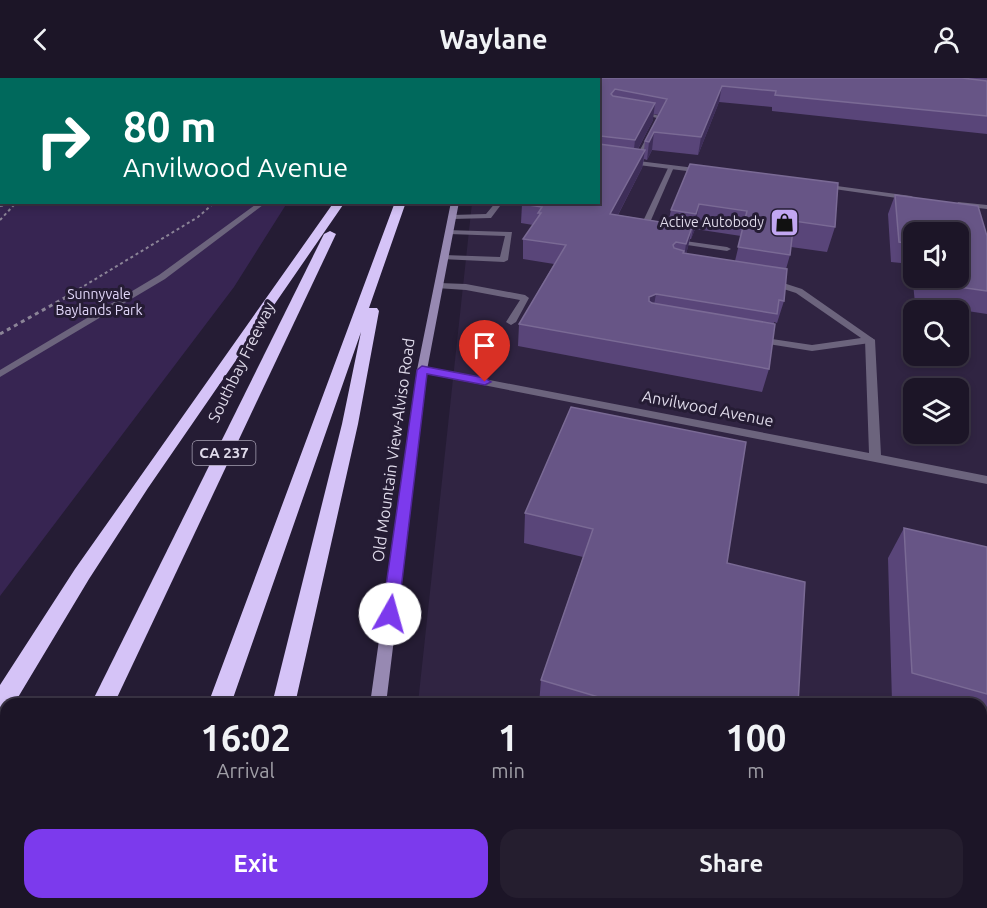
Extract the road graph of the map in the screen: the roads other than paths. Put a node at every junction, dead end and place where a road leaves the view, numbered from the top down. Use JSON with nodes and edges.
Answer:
{"nodes":[{"id":1,"x":626,"y":111,"type":"edge"},
{"id":2,"x":600,"y":158,"type":"edge"},
{"id":3,"x":636,"y":163,"type":"junction"},
{"id":4,"x":672,"y":167,"type":"junction"},
{"id":5,"x":712,"y":172,"type":"edge"},
{"id":6,"x":812,"y":185,"type":"edge"},
{"id":7,"x":916,"y":198,"type":"edge"},
{"id":8,"x":951,"y":203,"type":"edge"},
{"id":9,"x":261,"y":204,"type":"edge"},
{"id":10,"x":339,"y":204,"type":"edge"},
{"id":11,"x":344,"y":204,"type":"edge"},
{"id":12,"x":400,"y":204,"type":"edge"},
{"id":13,"x":454,"y":204,"type":"edge"},
{"id":14,"x":498,"y":204,"type":"edge"},
{"id":15,"x":987,"y":207,"type":"edge"},
{"id":16,"x":452,"y":217,"type":"junction"},
{"id":17,"x":449,"y":232,"type":"junction"},
{"id":18,"x":651,"y":237,"type":"edge"},
{"id":19,"x":662,"y":239,"type":"edge"},
{"id":20,"x":727,"y":249,"type":"dead end"},
{"id":21,"x":444,"y":256,"type":"junction"},
{"id":22,"x":382,"y":259,"type":"junction"},
{"id":23,"x":756,"y":280,"type":"edge"},
{"id":24,"x":439,"y":286,"type":"junction"},
{"id":25,"x":511,"y":322,"type":"dead end"},
{"id":26,"x":748,"y":338,"type":"edge"},
{"id":27,"x":870,"y":340,"type":"junction"},
{"id":28,"x":422,"y":370,"type":"junction"},
{"id":29,"x":0,"y":374,"type":"edge"},
{"id":30,"x":875,"y":457,"type":"junction"},
{"id":31,"x":987,"y":480,"type":"edge"},
{"id":32,"x":4,"y":698,"type":"edge"},
{"id":33,"x":105,"y":698,"type":"edge"},
{"id":34,"x":221,"y":698,"type":"edge"},
{"id":35,"x":284,"y":698,"type":"edge"},
{"id":36,"x":379,"y":698,"type":"edge"}],
"edges":[{"from":1,"to":3,"type":"street"},
{"from":2,"to":3,"type":"street"},
{"from":3,"to":4,"type":"street"},
{"from":4,"to":5,"type":"street"},
{"from":4,"to":18,"type":"street"},
{"from":6,"to":7,"type":"street"},
{"from":8,"to":15,"type":"street"},
{"from":9,"to":29,"type":"street"},
{"from":10,"to":32,"type":"highway"},
{"from":11,"to":33,"type":"highway","name":"Southbay Freeway","number":"CA 237"},
{"from":12,"to":22,"type":"highway"},
{"from":13,"to":16,"type":"street","name":"Old Mountain View-Alviso Road"},
{"from":14,"to":16,"type":"street"},
{"from":16,"to":17,"type":"street","name":"Old Mountain View-Alviso Road"},
{"from":17,"to":21,"type":"street","name":"Old Mountain View-Alviso Road"},
{"from":17,"to":21,"type":"street"},
{"from":19,"to":20,"type":"street"},
{"from":21,"to":24,"type":"street","name":"Old Mountain View-Alviso Road"},
{"from":22,"to":34,"type":"highway"},
{"from":22,"to":35,"type":"highway"},
{"from":23,"to":27,"type":"street"},
{"from":24,"to":25,"type":"street"},
{"from":24,"to":28,"type":"street","name":"Old Mountain View-Alviso Road"},
{"from":26,"to":27,"type":"street"},
{"from":27,"to":30,"type":"street"},
{"from":28,"to":30,"type":"street","name":"Anvilwood Avenue"},
{"from":28,"to":36,"type":"street","name":"Old Mountain View-Alviso Road"},
{"from":30,"to":31,"type":"street","name":"Anvilwood Avenue"}]}
